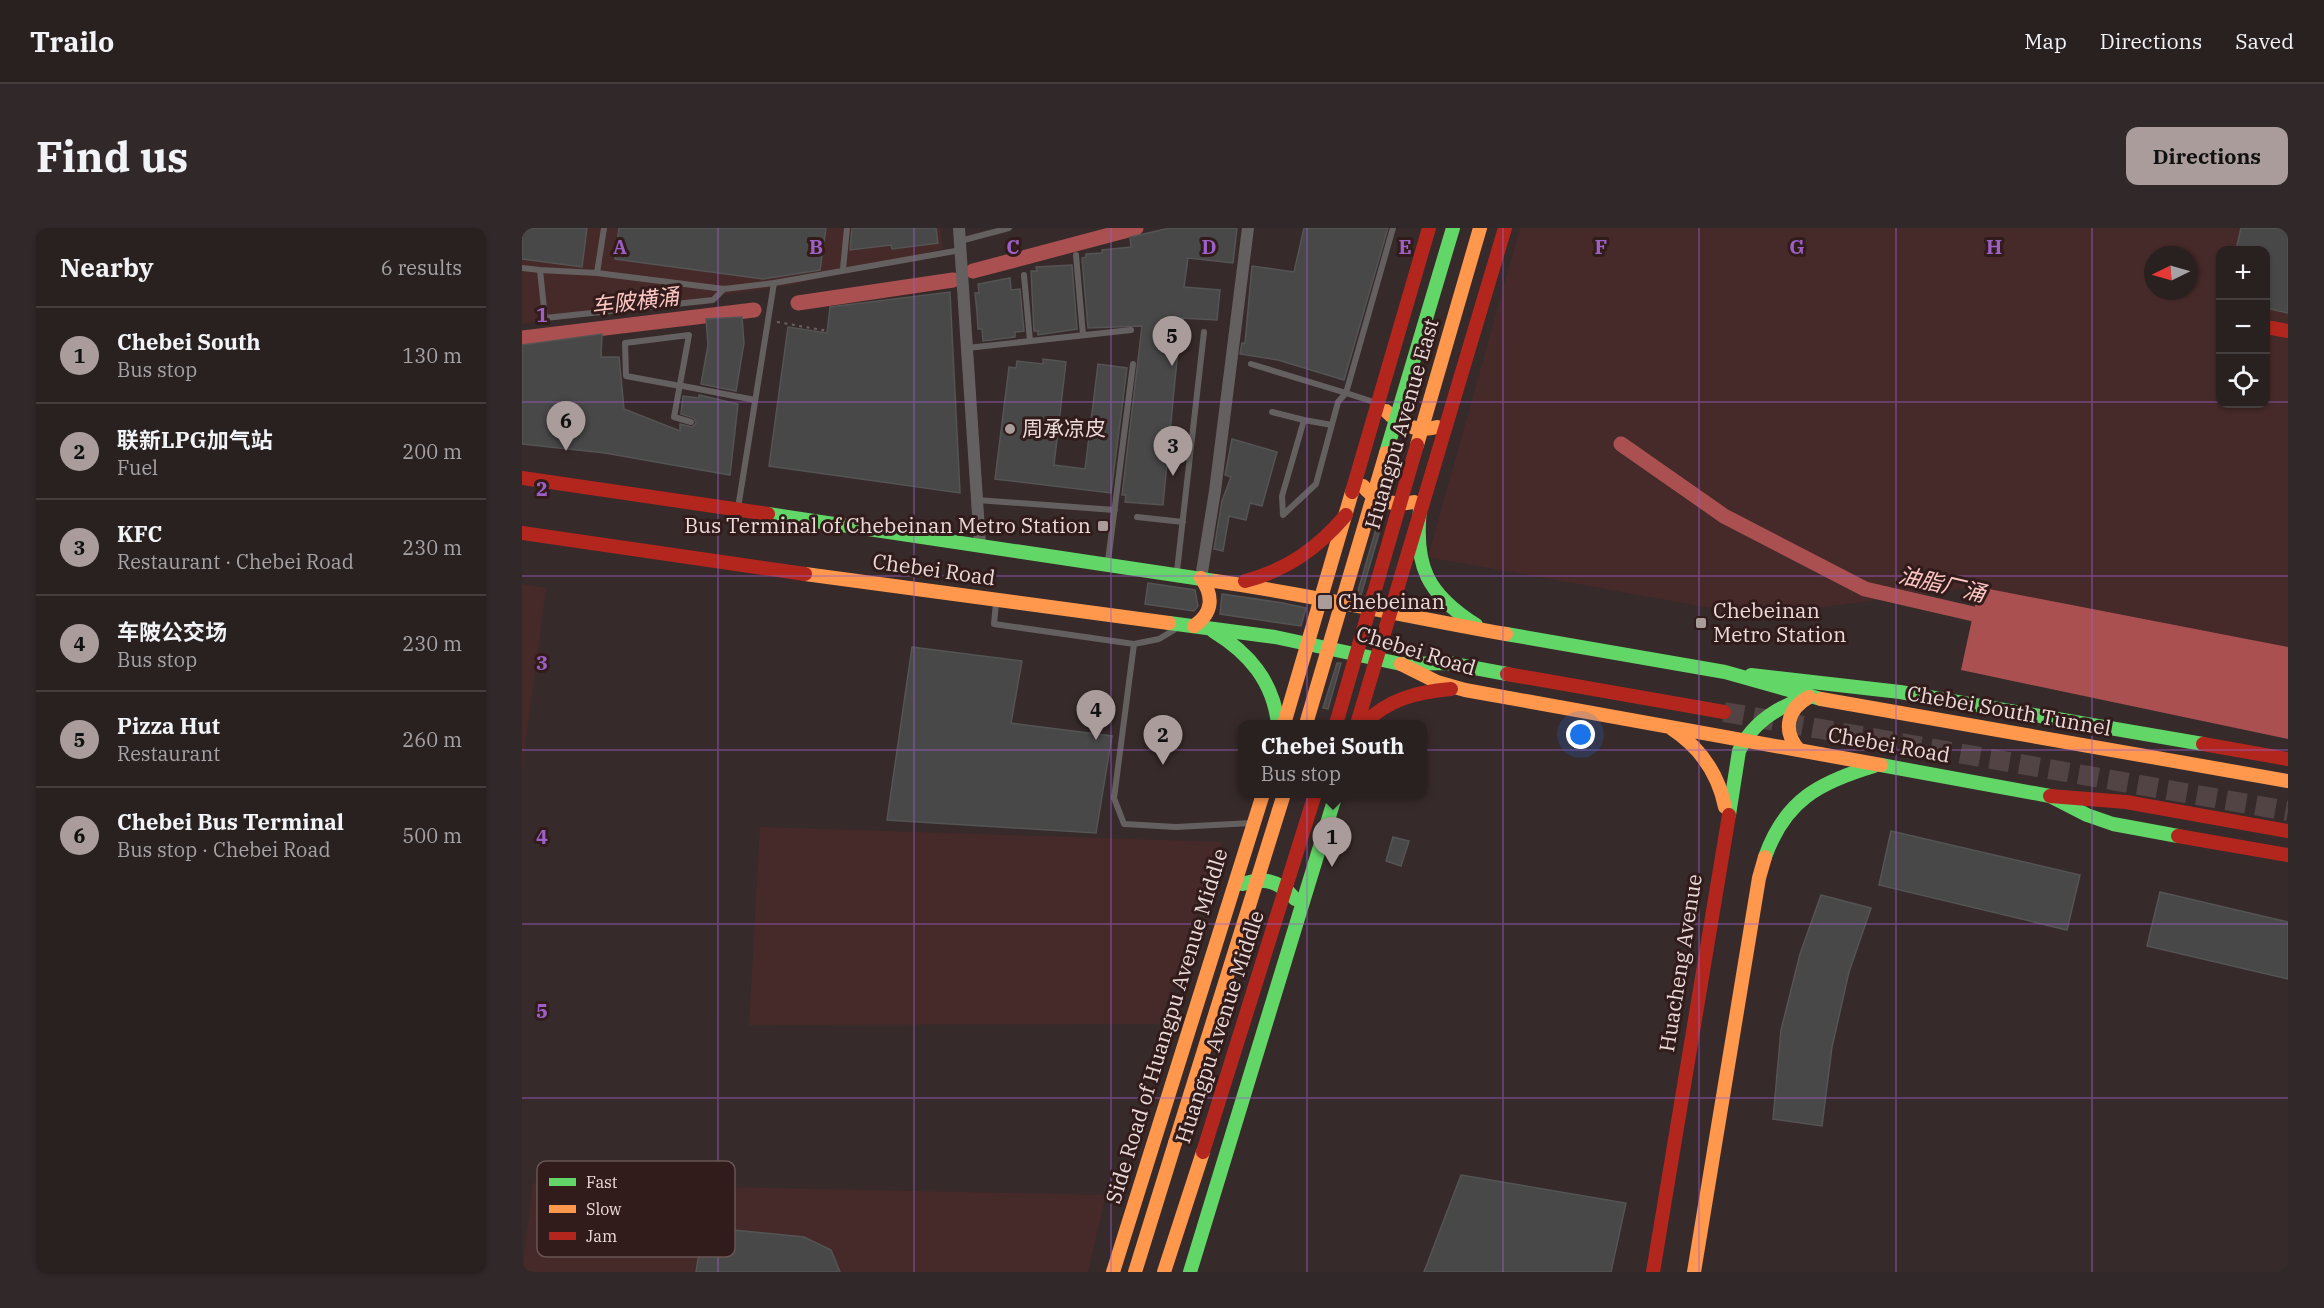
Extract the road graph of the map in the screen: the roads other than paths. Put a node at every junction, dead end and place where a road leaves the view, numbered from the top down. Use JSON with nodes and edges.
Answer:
{"nodes":[{"id":1,"x":604,"y":228,"type":"edge"},
{"id":2,"x":847,"y":228,"type":"edge"},
{"id":3,"x":959,"y":228,"type":"edge"},
{"id":4,"x":1009,"y":228,"type":"edge"},
{"id":5,"x":1248,"y":228,"type":"edge"},
{"id":6,"x":1393,"y":228,"type":"edge"},
{"id":7,"x":1429,"y":228,"type":"edge"},
{"id":8,"x":1453,"y":228,"type":"edge"},
{"id":9,"x":1480,"y":228,"type":"edge"},
{"id":10,"x":1505,"y":228,"type":"edge"},
{"id":11,"x":961,"y":246,"type":"junction"},
{"id":12,"x":1076,"y":255,"type":"dead end"},
{"id":13,"x":522,"y":268,"type":"edge"},
{"id":14,"x":843,"y":269,"type":"junction"},
{"id":15,"x":540,"y":270,"type":"junction"},
{"id":16,"x":597,"y":273,"type":"junction"},
{"id":17,"x":1024,"y":275,"type":"dead end"},
{"id":18,"x":774,"y":283,"type":"junction"},
{"id":19,"x":724,"y":289,"type":"junction"},
{"id":20,"x":2272,"y":328,"type":"dead end"},
{"id":21,"x":1131,"y":330,"type":"dead end"},
{"id":22,"x":2288,"y":331,"type":"edge"},
{"id":23,"x":1204,"y":332,"type":"dead end"},
{"id":24,"x":1083,"y":336,"type":"junction"},
{"id":25,"x":1030,"y":341,"type":"junction"},
{"id":26,"x":967,"y":348,"type":"junction"},
{"id":27,"x":1133,"y":364,"type":"dead end"},
{"id":28,"x":1251,"y":364,"type":"dead end"},
{"id":29,"x":680,"y":386,"type":"junction"},
{"id":30,"x":1346,"y":393,"type":"junction"},
{"id":31,"x":755,"y":400,"type":"junction"},
{"id":32,"x":1378,"y":401,"type":"junction"},
{"id":33,"x":1272,"y":412,"type":"dead end"},
{"id":34,"x":1304,"y":420,"type":"junction"},
{"id":35,"x":691,"y":422,"type":"dead end"},
{"id":36,"x":1446,"y":422,"type":"junction"},
{"id":37,"x":1332,"y":424,"type":"junction"},
{"id":38,"x":1357,"y":477,"type":"junction"},
{"id":39,"x":522,"y":478,"type":"edge"},
{"id":40,"x":1425,"y":493,"type":"junction"},
{"id":41,"x":977,"y":500,"type":"junction"},
{"id":42,"x":738,"y":509,"type":"junction"},
{"id":43,"x":1420,"y":509,"type":"junction"},
{"id":44,"x":1115,"y":510,"type":"junction"},
{"id":45,"x":1346,"y":515,"type":"junction"},
{"id":46,"x":1137,"y":517,"type":"dead end"},
{"id":47,"x":1183,"y":522,"type":"junction"},
{"id":48,"x":522,"y":533,"type":"edge"},
{"id":49,"x":980,"y":545,"type":"junction"},
{"id":50,"x":1108,"y":564,"type":"junction"},
{"id":51,"x":1177,"y":574,"type":"junction"},
{"id":52,"x":1201,"y":578,"type":"junction"},
{"id":53,"x":1235,"y":583,"type":"junction"},
{"id":54,"x":1320,"y":598,"type":"junction"},
{"id":55,"x":997,"y":600,"type":"junction"},
{"id":56,"x":1390,"y":614,"type":"junction"},
{"id":57,"x":1194,"y":626,"type":"junction"},
{"id":58,"x":1492,"y":632,"type":"junction"},
{"id":59,"x":1307,"y":643,"type":"junction"},
{"id":60,"x":1134,"y":644,"type":"junction"},
{"id":61,"x":1376,"y":659,"type":"junction"},
{"id":62,"x":1401,"y":664,"type":"junction"},
{"id":63,"x":1725,"y":672,"type":"junction"},
{"id":64,"x":1465,"y":690,"type":"junction"},
{"id":65,"x":1809,"y":697,"type":"junction"},
{"id":66,"x":1724,"y":712,"type":"tunnel mouth"},
{"id":67,"x":1277,"y":720,"type":"edge"},
{"id":68,"x":1285,"y":720,"type":"edge"},
{"id":69,"x":1307,"y":720,"type":"edge"},
{"id":70,"x":1337,"y":720,"type":"edge"},
{"id":71,"x":1358,"y":720,"type":"edge"},
{"id":72,"x":1368,"y":720,"type":"edge"},
{"id":73,"x":1668,"y":726,"type":"junction"},
{"id":74,"x":1743,"y":740,"type":"junction"},
{"id":75,"x":1799,"y":750,"type":"junction"},
{"id":76,"x":2288,"y":759,"type":"edge"},
{"id":77,"x":1877,"y":765,"type":"junction"},
{"id":78,"x":2288,"y":782,"type":"edge"},
{"id":79,"x":2049,"y":796,"type":"junction"},
{"id":80,"x":1262,"y":798,"type":"edge"},
{"id":81,"x":1283,"y":798,"type":"edge"},
{"id":82,"x":1314,"y":798,"type":"edge"},
{"id":83,"x":1335,"y":798,"type":"edge"},
{"id":84,"x":1727,"y":814,"type":"junction"},
{"id":85,"x":1254,"y":823,"type":"junction"},
{"id":86,"x":2288,"y":831,"type":"edge"},
{"id":87,"x":2288,"y":855,"type":"edge"},
{"id":88,"x":1232,"y":890,"type":"junction"},
{"id":89,"x":1300,"y":912,"type":"junction"},
{"id":90,"x":1113,"y":1272,"type":"edge"},
{"id":91,"x":1135,"y":1272,"type":"edge"},
{"id":92,"x":1164,"y":1272,"type":"edge"},
{"id":93,"x":1190,"y":1272,"type":"edge"},
{"id":94,"x":1653,"y":1272,"type":"edge"},
{"id":95,"x":1694,"y":1272,"type":"edge"}],
"edges":[{"from":1,"to":16,"type":"lane"},
{"from":2,"to":14,"type":"lane"},
{"from":3,"to":11,"type":"street"},
{"from":4,"to":11,"type":"lane"},
{"from":5,"to":52,"type":"street"},
{"from":6,"to":30,"type":"lane"},
{"from":7,"to":32,"type":"main road"},
{"from":8,"to":69,"type":"main road","name":"Huangpu Avenue East","bridge":true},
{"from":9,"to":70,"type":"main road","name":"Huangpu Avenue East","bridge":true},
{"from":10,"to":36,"type":"main road"},
{"from":11,"to":14,"type":"lane"},
{"from":11,"to":26,"type":"street"},
{"from":12,"to":24,"type":"lane"},
{"from":13,"to":15,"type":"lane"},
{"from":14,"to":18,"type":"lane"},
{"from":15,"to":16,"type":"lane"},
{"from":15,"to":19,"type":"lane"},
{"from":16,"to":19,"type":"lane"},
{"from":17,"to":25,"type":"lane"},
{"from":18,"to":19,"type":"lane"},
{"from":18,"to":31,"type":"lane"},
{"from":20,"to":22,"type":"main road"},
{"from":21,"to":24,"type":"lane"},
{"from":23,"to":47,"type":"lane"},
{"from":24,"to":25,"type":"lane"},
{"from":25,"to":26,"type":"lane"},
{"from":26,"to":41,"type":"street"},
{"from":27,"to":44,"type":"lane"},
{"from":28,"to":30,"type":"lane"},
{"from":29,"to":29,"type":"lane"},
{"from":29,"to":31,"type":"lane"},
{"from":29,"to":35,"type":"lane"},
{"from":30,"to":32,"type":"lane"},
{"from":30,"to":37,"type":"lane"},
{"from":31,"to":42,"type":"lane"},
{"from":32,"to":36,"type":"main road"},
{"from":32,"to":38,"type":"main road"},
{"from":33,"to":34,"type":"lane"},
{"from":34,"to":37,"type":"lane"},
{"from":34,"to":37,"type":"lane"},
{"from":36,"to":40,"type":"main road"},
{"from":38,"to":40,"type":"main road"},
{"from":38,"to":45,"type":"main road"},
{"from":39,"to":42,"type":"main road","name":"Chebei Road"},
{"from":40,"to":43,"type":"main road"},
{"from":41,"to":44,"type":"lane"},
{"from":41,"to":49,"type":"street"},
{"from":42,"to":49,"type":"main road","name":"Chebei Road"},
{"from":43,"to":56,"type":"main road"},
{"from":43,"to":58,"type":"main road"},
{"from":44,"to":50,"type":"lane"},
{"from":45,"to":53,"type":"main road"},
{"from":45,"to":54,"type":"main road"},
{"from":46,"to":47,"type":"lane"},
{"from":47,"to":51,"type":"lane"},
{"from":48,"to":55,"type":"main road","name":"Chebei Road"},
{"from":49,"to":50,"type":"main road","name":"Chebei Road"},
{"from":50,"to":51,"type":"main road","name":"Chebei Road"},
{"from":51,"to":52,"type":"main road","name":"Chebei Road"},
{"from":52,"to":53,"type":"main road","name":"Chebei Road"},
{"from":52,"to":57,"type":"main road"},
{"from":53,"to":54,"type":"main road","name":"Chebei Road"},
{"from":54,"to":56,"type":"main road","name":"Chebei Road"},
{"from":54,"to":59,"type":"main road"},
{"from":55,"to":57,"type":"main road","name":"Chebei Road"},
{"from":55,"to":60,"type":"lane"},
{"from":56,"to":58,"type":"main road","name":"Chebei Road"},
{"from":56,"to":61,"type":"main road"},
{"from":57,"to":59,"type":"main road","name":"Chebei Road"},
{"from":57,"to":60,"type":"lane"},
{"from":57,"to":67,"type":"main road"},
{"from":58,"to":63,"type":"main road","name":"Chebei Road"},
{"from":59,"to":61,"type":"main road","name":"Chebei Road"},
{"from":59,"to":68,"type":"main road"},
{"from":60,"to":85,"type":"lane"},
{"from":61,"to":62,"type":"main road","name":"Chebei Road"},
{"from":61,"to":71,"type":"main road"},
{"from":62,"to":64,"type":"main road","name":"Chebei Road"},
{"from":62,"to":66,"type":"main road"},
{"from":63,"to":65,"type":"main road","name":"Chebei South Tunnel"},
{"from":63,"to":76,"type":"main road","name":"Chebei Road"},
{"from":64,"to":72,"type":"main road"},
{"from":64,"to":73,"type":"main road","name":"Chebei Road"},
{"from":65,"to":74,"type":"main road"},
{"from":65,"to":75,"type":"main road"},
{"from":65,"to":78,"type":"main road","name":"Chebei South Tunnel"},
{"from":73,"to":74,"type":"main road","name":"Chebei Road"},
{"from":73,"to":84,"type":"main road"},
{"from":74,"to":75,"type":"main road","name":"Chebei Road"},
{"from":74,"to":84,"type":"main road","name":"Huacheng Avenue"},
{"from":75,"to":77,"type":"main road","name":"Chebei Road"},
{"from":77,"to":79,"type":"main road","name":"Chebei Road"},
{"from":77,"to":95,"type":"main road"},
{"from":79,"to":86,"type":"main road"},
{"from":79,"to":87,"type":"main road","name":"Chebei Road"},
{"from":80,"to":85,"type":"main road","name":"Side Road of Huangpu Avenue Middle"},
{"from":81,"to":91,"type":"main road","name":"Huangpu Avenue Middle","bridge":true},
{"from":82,"to":92,"type":"main road","name":"Huangpu Avenue Middle","bridge":true},
{"from":83,"to":89,"type":"main road"},
{"from":84,"to":94,"type":"main road","name":"Huacheng Avenue"},
{"from":85,"to":88,"type":"main road","name":"Side Road of Huangpu Avenue Middle"},
{"from":88,"to":89,"type":"main road"},
{"from":88,"to":90,"type":"main road","name":"Side Road of Huangpu Avenue Middle"},
{"from":89,"to":93,"type":"main road"}]}
